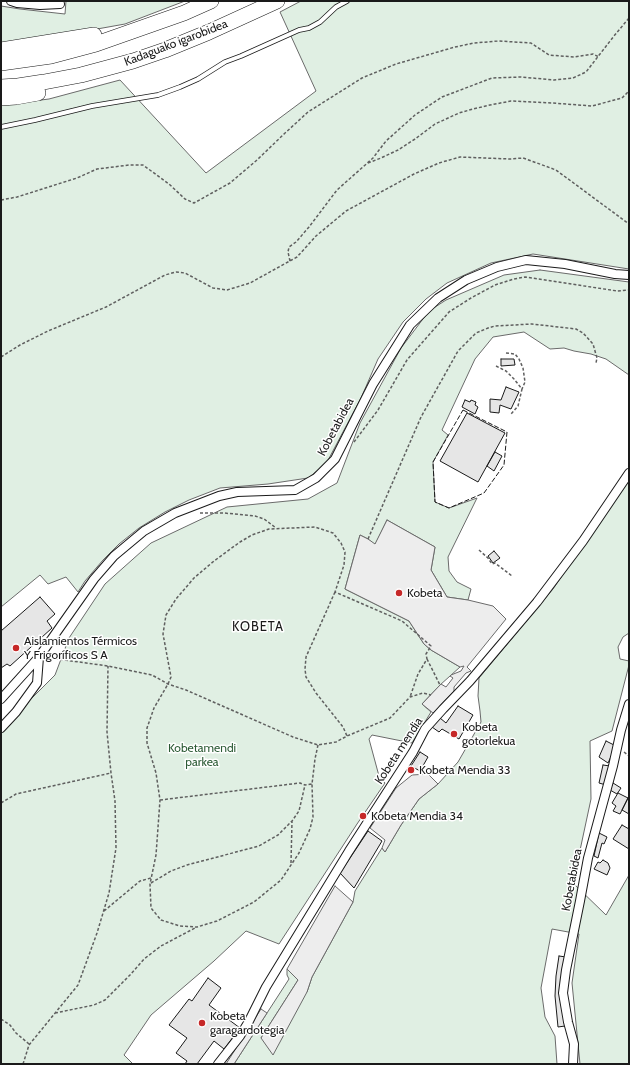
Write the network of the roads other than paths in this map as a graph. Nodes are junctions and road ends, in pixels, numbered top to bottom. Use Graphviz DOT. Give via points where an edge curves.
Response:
graph roads {
  1 [pos="11,1"];
  2 [pos="211,1"];
  3 [pos="277,1"];
  4 [pos="347,1"];
  5 [pos="60,4"];
  6 [pos="127,34"];
  7 [pos="1,50"];
  8 [pos="1,63"];
  9 [pos="108,68"];
  10 [pos="1,87"];
  11 [pos="1,98"];
  12 [pos="1,127"];
  13 [pos="629,276"];
  14 [pos="629,473"];
  15 [pos="39,657"];
  16 [pos="1,699"];
  17 [pos="629,704"];
  18 [pos="1,728"];
  19 [pos="218,1064"];
  20 [pos="573,1064"];
  1 -- 5 [label="street" via="40,5"];
  2 -- 6 [label="highway"];
  3 -- 9 [label="highway, Kadaguako igarobidea" via="165,50"];
  4 -- 12 [label="lane" via="309,28 225,62 180,87 158,95 92,106"];
  6 -- 7 [label="highway" via="102,34"];
  6 -- 8 [label="highway" via="51,56"];
  9 -- 10 [label="highway, Kadaguako igarobidea" via="44,82"];
  9 -- 11 [label="highway" via="81,83 45,92"];
  13 -- 15 [label="street, Kobetabidea" via="565,264 526,260 497,267 466,280 438,298 410,325 373,384 335,459 325,470 295,490 237,492 219,496 175,513 144,531 114,556 94,579"];
  14 -- 19 [label="street, Kobeta mendia" via="537,602 470,682 426,729 266,987 240,1036"];
  15 -- 16 [label="street, Kobetabidea"];
  15 -- 18 [label="street" via="37,683"];
  17 -- 20 [label="street, Kobetabidea" via="588,858 566,970 564,993 574,1044"];
}
